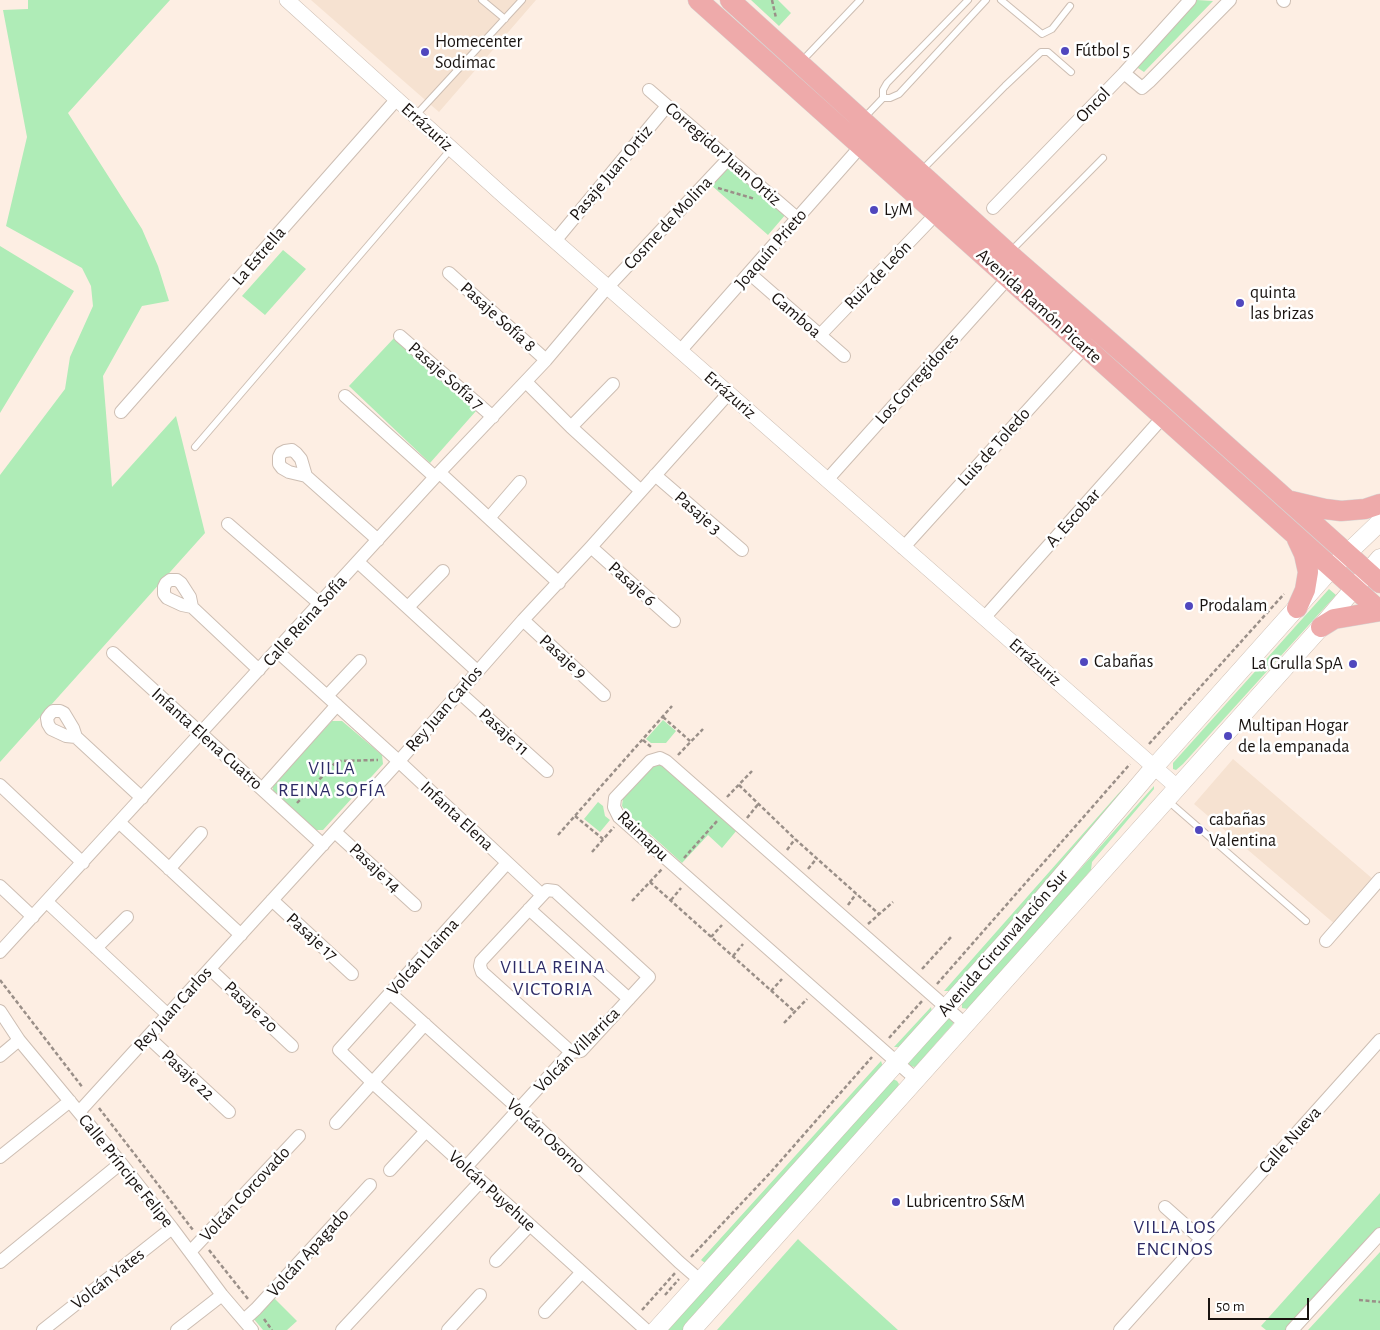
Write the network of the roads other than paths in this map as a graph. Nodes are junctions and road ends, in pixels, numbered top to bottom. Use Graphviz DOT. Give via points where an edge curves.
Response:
graph roads {
  1 [pos="287,0"];
  2 [pos="482,0"];
  3 [pos="522,0"];
  4 [pos="698,0"];
  5 [pos="730,0"];
  6 [pos="860,0"];
  7 [pos="968,0"];
  8 [pos="986,0"];
  9 [pos="1001,0"];
  10 [pos="1190,0"];
  11 [pos="1224,2"];
  12 [pos="1070,6"];
  13 [pos="505,20"];
  14 [pos="800,63"];
  15 [pos="1071,72"];
  16 [pos="1124,73"];
  17 [pos="649,90"];
  18 [pos="883,98"];
  19 [pos="396,100"];
  20 [pos="667,106"];
  21 [pos="414,116"];
  22 [pos="862,120"];
  23 [pos="861,146"];
  24 [pos="451,149"];
  25 [pos="729,158"];
  26 [pos="1103,158"];
  27 [pos="920,172"];
  28 [pos="993,208"];
  29 [pos="936,214"];
  30 [pos="797,218"];
  31 [pos="555,241"];
  32 [pos="1012,256"];
  33 [pos="449,273"];
  34 [pos="749,273"];
  35 [pos="1008,278"];
  36 [pos="608,288"];
  37 [pos="820,335"];
  38 [pos="400,336"];
  39 [pos="1085,347"];
  40 [pos="680,351"];
  41 [pos="844,356"];
  42 [pos="546,360"];
  43 [pos="526,382"];
  44 [pos="613,384"];
  45 [pos="728,394"];
  46 [pos="345,396"];
  47 [pos="121,412"];
  48 [pos="493,417"];
  49 [pos="1163,417"];
  50 [pos="571,427"];
  51 [pos="195,447"];
  52 [pos="438,475"];
  53 [pos="655,475"];
  54 [pos="306,476"];
  55 [pos="826,480"];
  56 [pos="520,482"];
  57 [pos="641,491"];
  58 [pos="1288,500"];
  59 [pos="1380,504"];
  60 [pos="489,518"];
  61 [pos="1380,522"];
  62 [pos="228,524"];
  63 [pos="1294,535"];
  64 [pos="378,540"];
  65 [pos="591,547"];
  66 [pos="904,548"];
  67 [pos="742,550"];
  68 [pos="1347,553"];
  69 [pos="358,562"];
  70 [pos="1332,568"];
  71 [pos="443,570"];
  72 [pos="1376,571"];
  73 [pos="559,583"];
  74 [pos="1355,589"];
  75 [pos="320,604"];
  76 [pos="192,607"];
  77 [pos="408,607"];
  78 [pos="1297,608"];
  79 [pos="1380,611"];
  80 [pos="984,618"];
  81 [pos="522,620"];
  82 [pos="674,621"];
  83 [pos="1321,628"];
  84 [pos="277,651"];
  85 [pos="113,653"];
  86 [pos="360,661"];
  87 [pos="260,670"];
  88 [pos="477,671"];
  89 [pos="460,693"];
  90 [pos="604,695"];
  91 [pos="327,696"];
  92 [pos="337,706"];
  93 [pos="201,734"];
  94 [pos="76,737"];
  95 [pos="399,761"];
  96 [pos="1155,767"];
  97 [pos="548,771"];
  98 [pos="0,785"];
  99 [pos="262,789"];
  100 [pos="1172,793"];
  101 [pos="142,798"];
  102 [pos="120,823"];
  103 [pos="335,832"];
  104 [pos="201,833"];
  105 [pos="323,845"];
  106 [pos="83,863"];
  107 [pos="507,863"];
  108 [pos="169,869"];
  109 [pos="1380,879"];
  110 [pos="0,886"];
  111 [pos="542,895"];
  112 [pos="272,900"];
  113 [pos="47,902"];
  114 [pos="415,905"];
  115 [pos="529,909"];
  116 [pos="33,917"];
  117 [pos="127,917"];
  118 [pos="1306,921"];
  119 [pos="241,935"];
  120 [pos="1326,941"];
  121 [pos="96,948"];
  122 [pos="0,952"];
  123 [pos="210,969"];
  124 [pos="352,974"];
  125 [pos="390,993"];
  126 [pos="629,998"];
  127 [pos="946,1008"];
  128 [pos="0,1012"];
  129 [pos="168,1015"];
  130 [pos="425,1024"];
  131 [pos="965,1024"];
  132 [pos="148,1037"];
  133 [pos="19,1040"];
  134 [pos="1380,1040"];
  135 [pos="292,1046"];
  136 [pos="339,1050"];
  137 [pos="570,1052"];
  138 [pos="0,1056"];
  139 [pos="897,1063"];
  140 [pos="917,1080"];
  141 [pos="372,1082"];
  142 [pos="70,1101"];
  143 [pos="519,1109"];
  144 [pos="79,1112"];
  145 [pos="229,1112"];
  146 [pos="336,1123"];
  147 [pos="426,1131"];
  148 [pos="299,1136"];
  149 [pos="0,1157"];
  150 [pos="121,1163"];
  151 [pos="466,1168"];
  152 [pos="390,1170"];
  153 [pos="482,1181"];
  154 [pos="370,1185"];
  155 [pos="1165,1207"];
  156 [pos="530,1226"];
  157 [pos="172,1228"];
  158 [pos="1380,1234"];
  159 [pos="1201,1239"];
  160 [pos="190,1252"];
  161 [pos="0,1262"];
  162 [pos="496,1262"];
  163 [pos="582,1272"];
  164 [pos="701,1281"];
  165 [pos="222,1295"];
  166 [pos="480,1296"];
  167 [pos="545,1312"];
  168 [pos="248,1325"];
  169 [pos="43,1330"];
  170 [pos="177,1330"];
  171 [pos="342,1330"];
  172 [pos="448,1330"];
  173 [pos="646,1330"];
  174 [pos="656,1330"];
  175 [pos="692,1330"];
  176 [pos="1120,1330"];
  177 [pos="1292,1330"];
  1 -- 19 [label="street, Errázuriz"];
  2 -- 13 [label="lane"];
  3 -- 13 [label="lane"];
  4 -- 23 [label="highway, Avenida Ramón Picarte"];
  5 -- 14 [label="highway, Avenida Ramón Picarte"];
  6 -- 14 [label="lane"];
  7 -- 18 [label="lane" via="887,83"];
  8 -- 18 [label="lane" via="899,94"];
  9 -- 12 [label="lane" via="1042,34 1052,29"];
  10 -- 16 [label="street, Oncol"];
  11 -- 16 [label="street" via="1142,88"];
  13 -- 21 [label="lane"];
  14 -- 22 [label="highway, Avenida Ramón Picarte"];
  15 -- 27 [label="lane" via="1048,52 1041,52"];
  16 -- 28 [label="street, Oncol"];
  17 -- 20 [label="street, Corregidor Juan Ortiz"];
  18 -- 22 [label="lane"];
  19 -- 21 [label="street, Errázuriz"];
  19 -- 47 [label="street, La Estrella"];
  20 -- 25 [label="street, Corregidor Juan Ortiz"];
  20 -- 31 [label="street, Pasaje Juan Ortiz"];
  21 -- 24 [label="street, Errázuriz"];
  22 -- 27 [label="highway, Avenida Ramón Picarte"];
  23 -- 29 [label="highway, Avenida Ramón Picarte"];
  23 -- 30 [label="street, Joaquín Prieto"];
  24 -- 31 [label="street, Errázuriz"];
  24 -- 51 [label="lane"];
  25 -- 30 [label="street, Corregidor Juan Ortiz"];
  25 -- 36 [label="street, Cosme de Molina"];
  26 -- 32 [label="lane"];
  27 -- 32 [label="highway, Avenida Ramón Picarte"];
  29 -- 35 [label="highway, Avenida Ramón Picarte"];
  29 -- 37 [label="street, Ruiz de León"];
  30 -- 34 [label="street, Joaquín Prieto"];
  31 -- 36 [label="street, Errázuriz"];
  32 -- 35 [label="highway" via="1014,268"];
  32 -- 58 [label="highway, Avenida Ramón Picarte"];
  33 -- 42 [label="street, Pasaje Sofía 8"];
  34 -- 37 [label="street, Gamboa"];
  34 -- 40 [label="street, Joaquín Prieto"];
  35 -- 39 [label="highway, Avenida Ramón Picarte"];
  35 -- 55 [label="street, Los Corregidores"];
  36 -- 40 [label="street, Errázuriz"];
  36 -- 42 [label="street, Calle Reina Sofía"];
  37 -- 41 [label="street, Gamboa"];
  38 -- 48 [label="street, Pasaje Sofía 7"];
  39 -- 49 [label="highway, Avenida Ramón Picarte"];
  39 -- 66 [label="street, Luis de Toledo"];
  40 -- 45 [label="street, Errázuriz"];
  42 -- 43 [label="street, Calle Reina Sofía"];
  43 -- 48 [label="street, Calle Reina Sofía"];
  43 -- 50 [label="street"];
  44 -- 50 [label="street"];
  45 -- 53 [label="street, Rey Juan Carlos"];
  45 -- 55 [label="street, Errázuriz"];
  46 -- 52 [label="street"];
  48 -- 52 [label="street, Calle Reina Sofía"];
  49 -- 63 [label="highway, Avenida Ramón Picarte"];
  49 -- 80 [label="street, A. Escobar"];
  50 -- 57 [label="street"];
  52 -- 60 [label="street"];
  52 -- 64 [label="street, Calle Reina Sofía"];
  53 -- 57 [label="street, Rey Juan Carlos"];
  53 -- 67 [label="street, Pasaje 3"];
  54 -- 64 [label="street"];
  55 -- 66 [label="street, Errázuriz"];
  56 -- 60 [label="street"];
  57 -- 65 [label="street, Rey Juan Carlos"];
  58 -- 59 [label="highway" via="1341,511"];
  58 -- 68 [label="highway, Avenida Ramón Picarte"];
  60 -- 73 [label="street"];
  61 -- 68 [label="main road, Avenida Circunvalación Sur"];
  62 -- 75 [label="street"];
  63 -- 70 [label="highway, Avenida Ramón Picarte"];
  63 -- 78 [label="highway" via="1304,554 1308,572"];
  64 -- 69 [label="street, Calle Reina Sofía"];
  65 -- 73 [label="street, Rey Juan Carlos"];
  65 -- 82 [label="street, Pasaje 6"];
  66 -- 80 [label="street, Errázuriz"];
  68 -- 70 [label="main road, Avenida Circunvalación Sur"];
  68 -- 72 [label="highway, Avenida Ramón Picarte"];
  69 -- 75 [label="street, Calle Reina Sofía"];
  69 -- 77 [label="street"];
  70 -- 74 [label="highway, Avenida Ramón Picarte"];
  70 -- 78 [label="main road, Avenida Circunvalación Sur"];
  71 -- 77 [label="street"];
  72 -- 74 [label="main road, Avenida Circunvalación Sur"];
  73 -- 81 [label="street, Rey Juan Carlos"];
  74 -- 79 [label="highway, Avenida Ramón Picarte"];
  74 -- 83 [label="main road, Avenida Circunvalación Sur"];
  75 -- 84 [label="street, Calle Reina Sofía"];
  76 -- 87 [label="street"];
  77 -- 88 [label="street"];
  78 -- 96 [label="main road, Avenida Circunvalación Sur"];
  79 -- 83 [label="highway" via="1334,619"];
  80 -- 96 [label="street, Errázuriz"];
  81 -- 88 [label="street, Rey Juan Carlos"];
  81 -- 90 [label="street, Pasaje 9"];
  83 -- 100 [label="main road, Avenida Circunvalación Sur"];
  84 -- 87 [label="street, Calle Reina Sofía"];
  84 -- 91 [label="street, Infanta Elena"];
  85 -- 93 [label="street, Infanta Elena Cuatro"];
  86 -- 91 [label="street"];
  87 -- 93 [label="street, Calle Reina Sofía"];
  88 -- 89 [label="street, Rey Juan Carlos"];
  89 -- 95 [label="street, Rey Juan Carlos"];
  89 -- 97 [label="street, Pasaje 11"];
  91 -- 92 [label="street, Infanta Elena"];
  92 -- 95 [label="street, Infanta Elena"];
  92 -- 99 [label="street"];
  93 -- 99 [label="street, Infanta Elena Cuatro"];
  93 -- 101 [label="street, Calle Reina Sofía"];
  94 -- 101 [label="street"];
  95 -- 103 [label="street, Rey Juan Carlos"];
  95 -- 107 [label="street, Infanta Elena"];
  96 -- 100 [label="street, Errázuriz"];
  96 -- 127 [label="main road, Avenida Circunvalación Sur"];
  98 -- 106 [label="street"];
  99 -- 105 [label="street, Infanta Elena Cuatro"];
  100 -- 118 [label="lane"];
  100 -- 131 [label="main road, Avenida Circunvalación Sur"];
  101 -- 102 [label="street, Calle Reina Sofía"];
  102 -- 106 [label="street, Calle Reina Sofía"];
  102 -- 108 [label="street"];
  103 -- 105 [label="street, Rey Juan Carlos"];
  103 -- 114 [label="street, Pasaje 14"];
  104 -- 108 [label="street"];
  105 -- 112 [label="street, Rey Juan Carlos"];
  106 -- 113 [label="street, Calle Reina Sofía"];
  107 -- 111 [label="street, Infanta Elena"];
  107 -- 125 [label="street, Volcán Llaima"];
  108 -- 119 [label="street"];
  109 -- 120 [label="street"];
  110 -- 116 [label="street"];
  111 -- 115 [label="street"];
  111 -- 126 [label="street, Volcán Villarrica" via="547,890 555,891 649,976"];
  112 -- 119 [label="street, Rey Juan Carlos"];
  112 -- 124 [label="street, Pasaje 17"];
  113 -- 116 [label="street, Calle Reina Sofía"];
  113 -- 121 [label="street"];
  115 -- 126 [label="street"];
  115 -- 137 [label="street" via="481,961 480,966 482,972"];
  116 -- 122 [label="street, Calle Reina Sofía"];
  117 -- 121 [label="street"];
  119 -- 123 [label="street, Rey Juan Carlos"];
  121 -- 129 [label="street"];
  123 -- 129 [label="street, Rey Juan Carlos"];
  123 -- 135 [label="street, Pasaje 20"];
  125 -- 130 [label="street, Volcán Osorno"];
  125 -- 136 [label="street, Volcán Llaima"];
  126 -- 137 [label="street, Volcán Villarrica" via="581,1051"];
  127 -- 131 [label="street"];
  127 -- 139 [label="main road, Avenida Circunvalación Sur"];
  127 -- 139 [label="street, Raimapu" via="660,758 650,761 615,798 614,807 621,819"];
  128 -- 133 [label="street, Calle Príncipe Felipe"];
  129 -- 132 [label="street, Rey Juan Carlos"];
  130 -- 141 [label="street"];
  130 -- 143 [label="street, Volcán Osorno"];
  131 -- 140 [label="main road, Avenida Circunvalación Sur"];
  132 -- 144 [label="street, Rey Juan Carlos"];
  132 -- 145 [label="street, Pasaje 22"];
  133 -- 138 [label="street"];
  133 -- 142 [label="street, Calle Príncipe Felipe"];
  134 -- 159 [label="street, Calle Nueva"];
  136 -- 141 [label="street, Volcán Puyehue"];
  137 -- 143 [label="street, Volcán Villarrica"];
  139 -- 140 [label="street, Raimapu"];
  139 -- 164 [label="main road, Avenida Circunvalación Sur"];
  140 -- 175 [label="main road, Avenida Circunvalación Sur"];
  141 -- 146 [label="street"];
  141 -- 147 [label="street, Volcán Puyehue"];
  142 -- 144 [label="street, Calle Príncipe Felipe"];
  142 -- 149 [label="street"];
  143 -- 151 [label="street, Volcán Villarrica"];
  143 -- 164 [label="street, Volcán Osorno"];
  144 -- 150 [label="street, Calle Príncipe Felipe"];
  147 -- 151 [label="street, Volcán Puyehue"];
  147 -- 152 [label="street"];
  148 -- 160 [label="street, Volcán Corcovado"];
  150 -- 157 [label="street, Calle Príncipe Felipe"];
  150 -- 161 [label="street"];
  151 -- 153 [label="street, Volcán Puyehue"];
  153 -- 156 [label="street, Volcán Puyehue"];
  153 -- 171 [label="street"];
  154 -- 168 [label="street, Volcán Apagado" via="256,1309"];
  155 -- 159 [label="street"];
  156 -- 162 [label="street"];
  156 -- 163 [label="street, Volcán Puyehue"];
  157 -- 160 [label="street, Calle Príncipe Felipe"];
  157 -- 169 [label="street, Volcán Yates"];
  158 -- 177 [label="street"];
  159 -- 176 [label="street, Calle Nueva"];
  160 -- 165 [label="street, Calle Príncipe Felipe"];
  163 -- 167 [label="street"];
  163 -- 173 [label="street, Volcán Puyehue"];
  164 -- 174 [label="main road, Avenida Circunvalación Sur"];
  165 -- 168 [label="street, Calle Príncipe Felipe"];
  165 -- 170 [label="street"];
  166 -- 172 [label="street"];
}
